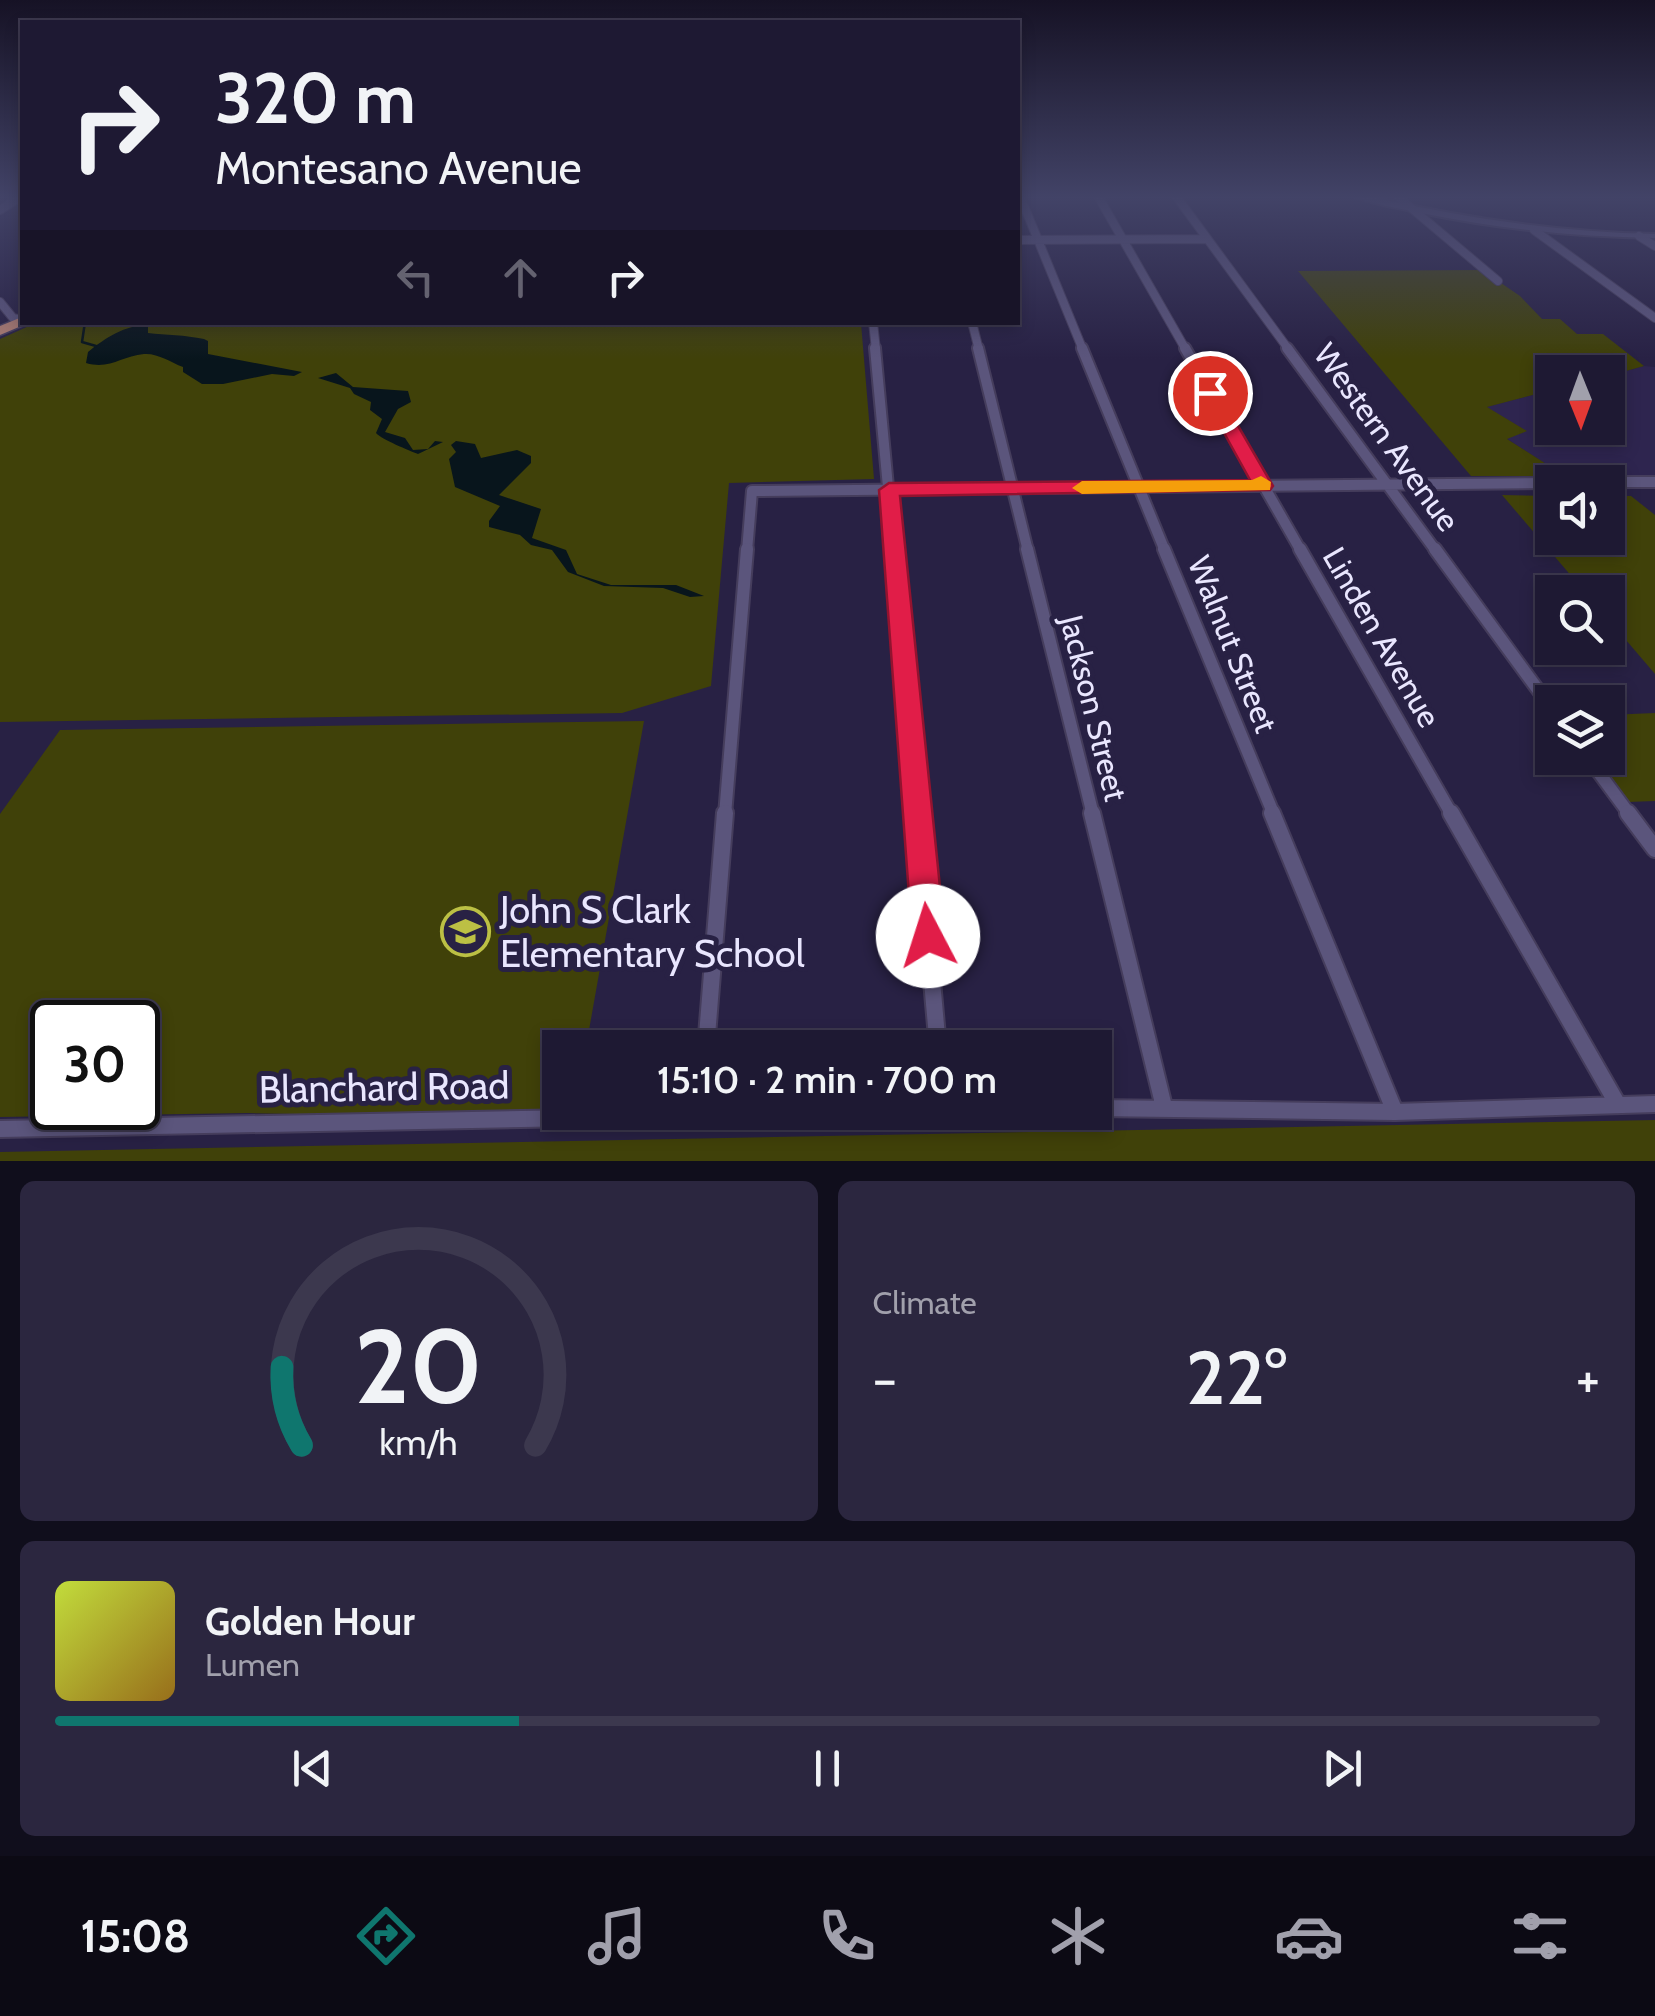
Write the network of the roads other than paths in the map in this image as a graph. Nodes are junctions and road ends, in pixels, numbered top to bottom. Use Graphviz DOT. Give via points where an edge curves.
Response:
graph roads {
  1 [pos="1042,250"];
  2 [pos="1128,250"];
  3 [pos="1216,250"];
  4 [pos="1461,250"];
  5 [pos="1562,250"];
  6 [pos="1498,282"];
  7 [pos="0,302"];
  8 [pos="1655,318"];
  9 [pos="20,320"];
  10 [pos="874,325"];
  11 [pos="973,325"];
  12 [pos="1625,482"];
  13 [pos="1655,482"];
  14 [pos="1535,483"];
  15 [pos="1388,485"];
  16 [pos="1263,486"];
  17 [pos="1139,487"];
  18 [pos="1012,488"];
  19 [pos="889,490"];
  20 [pos="1535,686"];
  21 [pos="1601,775"];
  22 [pos="1655,849"];
  23 [pos="707,1030"];
  24 [pos="936,1030"];
  25 [pos="1655,1104"];
  26 [pos="1618,1105"];
  27 [pos="1164,1107"];
  28 [pos="1112,1108"];
  29 [pos="1395,1112"];
  30 [pos="542,1117"];
  31 [pos="0,1129"];
  1 -- 17 [label="street, Walnut Street"];
  2 -- 16 [label="street, Linden Avenue"];
  3 -- 15 [label="street, Western Avenue"];
  4 -- 6 [label="street"];
  5 -- 8 [label="street"];
  7 -- 9 [label="street"];
  10 -- 19 [label="street"];
  11 -- 18 [label="street, Jackson Street"];
  12 -- 13 [label="street"];
  14 -- 15 [label="street"];
  15 -- 16 [label="street"];
  15 -- 20 [label="street, Western Avenue"];
  16 -- 17 [label="street"];
  16 -- 26 [label="street, Linden Avenue"];
  17 -- 18 [label="street"];
  17 -- 29 [label="street, Walnut Street"];
  18 -- 19 [label="street"];
  18 -- 27 [label="street, Jackson Street"];
  19 -- 23 [label="street" via="752,492"];
  19 -- 24 [label="street"];
  21 -- 22 [label="street"];
  25 -- 26 [label="street"];
  26 -- 29 [label="street"];
  27 -- 28 [label="street"];
  27 -- 29 [label="street"];
  30 -- 31 [label="street, Blanchard Road"];
}
